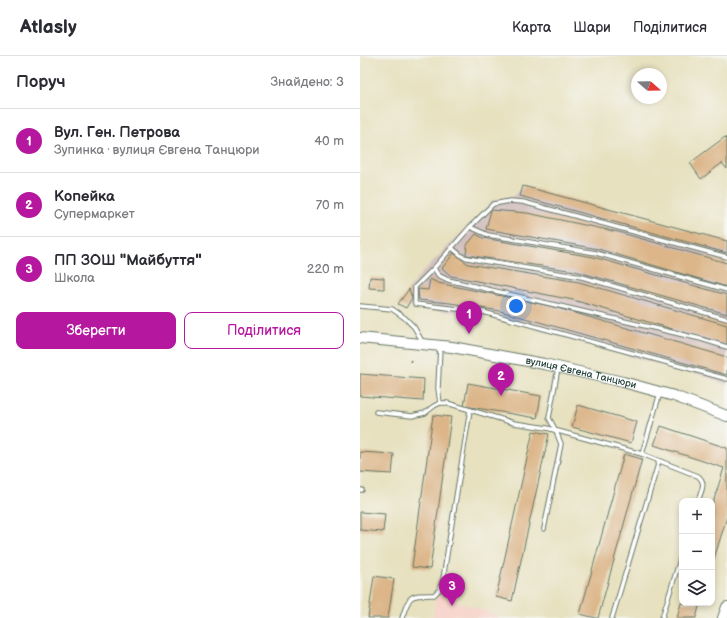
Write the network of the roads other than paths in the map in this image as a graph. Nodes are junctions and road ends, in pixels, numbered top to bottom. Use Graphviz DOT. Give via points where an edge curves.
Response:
graph roads {
  1 [pos="470,227"];
  2 [pos="452,248"];
  3 [pos="727,257"];
  4 [pos="434,268"];
  5 [pos="727,290"];
  6 [pos="360,306"];
  7 [pos="727,320"];
  8 [pos="360,338"];
  9 [pos="424,344"];
  10 [pos="440,346"];
  11 [pos="727,347"];
  12 [pos="558,367"];
  13 [pos="727,379"];
  14 [pos="660,392"];
  15 [pos="440,403"];
  16 [pos="470,410"];
  17 [pos="376,412"];
  18 [pos="727,416"];
  19 [pos="556,431"];
  20 [pos="642,454"];
  21 [pos="659,461"];
  22 [pos="699,498"];
  23 [pos="544,529"];
  24 [pos="679,563"];
  25 [pos="727,607"];
  26 [pos="402,618"];
  27 [pos="612,618"];
  28 [pos="662,618"];
  29 [pos="723,618"];
  1 -- 2 [label="lane"];
  1 -- 3 [label="lane" via="493,204 523,202"];
  1 -- 5 [label="lane" via="488,235 596,253"];
  2 -- 4 [label="lane"];
  2 -- 7 [label="lane" via="463,257 582,276"];
  4 -- 11 [label="lane" via="438,275 448,280 701,338"];
  4 -- 13 [label="lane" via="415,287 415,304 483,312"];
  6 -- 9 [label="lane" via="392,309 414,327"];
  8 -- 9 [label="street, вулиця Євгена Танцюри"];
  9 -- 10 [label="street, вулиця Євгена Танцюри"];
  10 -- 12 [label="street, вулиця Євгена Танцюри"];
  10 -- 15 [label="lane"];
  12 -- 14 [label="street, вулиця Євгена Танцюри"];
  12 -- 19 [label="lane" via="549,418"];
  14 -- 18 [label="street, вулиця Євгена Танцюри"];
  14 -- 20 [label="lane"];
  15 -- 16 [label="lane"];
  15 -- 17 [label="lane" via="425,413 412,416"];
  16 -- 19 [label="lane" via="514,423"];
  16 -- 26 [label="lane" via="443,580 434,595 411,597"];
  19 -- 20 [label="lane"];
  19 -- 23 [label="lane" via="561,444"];
  20 -- 21 [label="lane"];
  21 -- 22 [label="lane" via="702,479 704,484"];
  21 -- 27 [label="lane"];
  24 -- 28 [label="lane"];
  25 -- 29 [label="street"];
}
